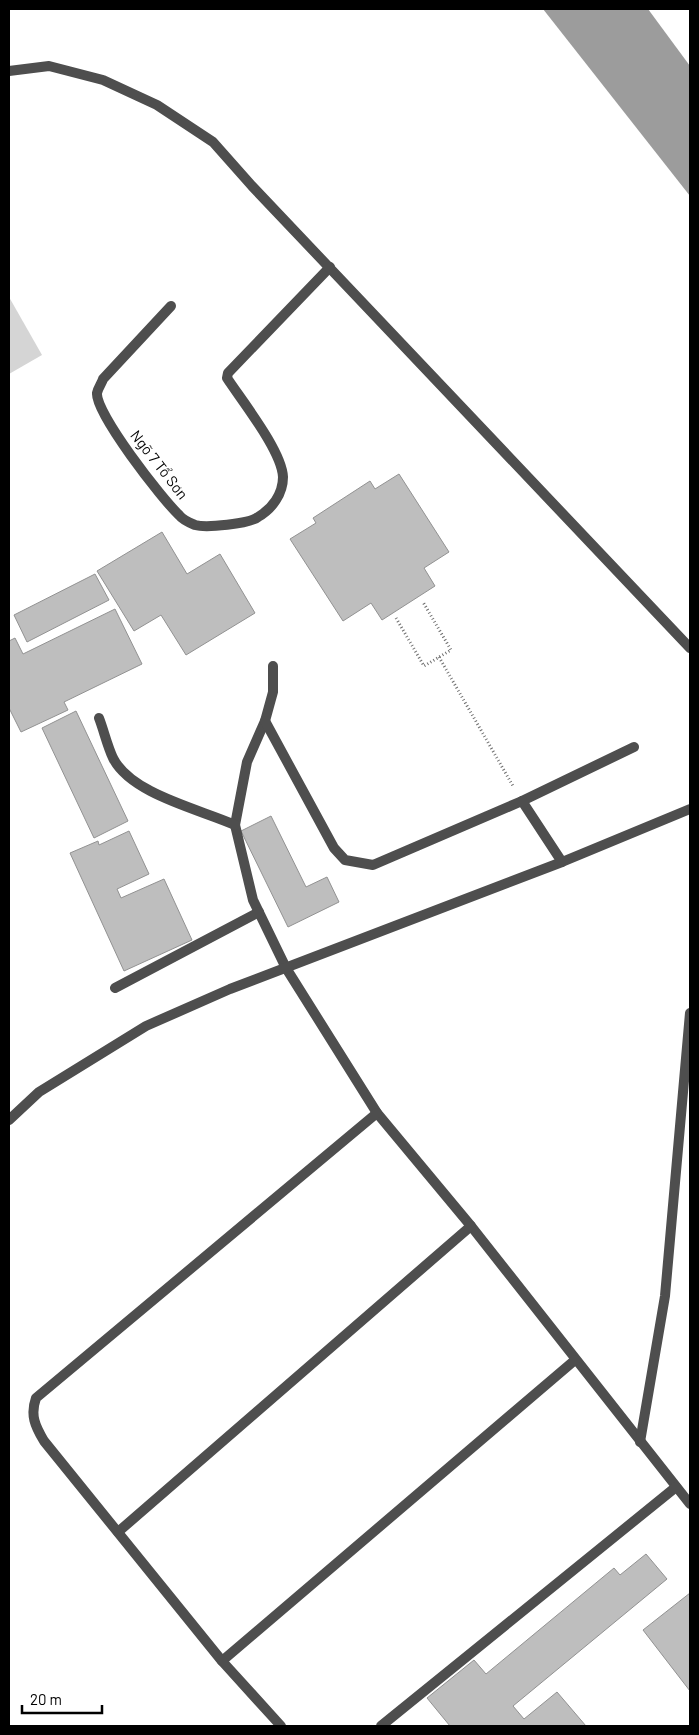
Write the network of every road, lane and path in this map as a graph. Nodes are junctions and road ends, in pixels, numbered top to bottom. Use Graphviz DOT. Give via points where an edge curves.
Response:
graph roads {
  1 [pos="9,71"];
  2 [pos="330,267"];
  3 [pos="171,306"];
  4 [pos="423,602"];
  5 [pos="396,618"];
  6 [pos="690,648"];
  7 [pos="439,657"];
  8 [pos="273,666"];
  9 [pos="99,718"];
  10 [pos="265,721"];
  11 [pos="634,747"];
  12 [pos="522,801"];
  13 [pos="690,809"];
  14 [pos="235,825"];
  15 [pos="562,862"];
  16 [pos="259,912"];
  17 [pos="286,968"];
  18 [pos="115,988"];
  19 [pos="690,1013"];
  20 [pos="377,1113"];
  21 [pos="9,1120"];
  22 [pos="471,1226"];
  23 [pos="575,1360"];
  24 [pos="640,1442"];
  25 [pos="676,1487"];
  26 [pos="690,1504"];
  27 [pos="118,1532"];
  28 [pos="222,1661"];
  29 [pos="281,1726"];
  30 [pos="382,1726"];
  1 -- 2 [label="street" via="49,66 103,80 157,105 213,142"];
  2 -- 3 [label="street, Ngõ 7 Tổ Sơn" via="228,373 227,378 273,448 283,478 278,498 268,511 253,521 196,525 180,517 113,430 100,407 97,393 104,379"];
  2 -- 6 [label="street"];
  4 -- 7 [label="path" via="451,650"];
  5 -- 7 [label="path" via="424,666"];
  7 -- 12 [label="path"];
  8 -- 10 [label="street" via="273,692"];
  9 -- 14 [label="street" via="113,759 133,781"];
  10 -- 12 [label="street" via="334,848 345,860 373,865"];
  10 -- 14 [label="street" via="247,762"];
  11 -- 12 [label="street"];
  12 -- 15 [label="street"];
  13 -- 15 [label="street"];
  14 -- 16 [label="street" via="252,900"];
  15 -- 17 [label="street"];
  16 -- 17 [label="street"];
  16 -- 18 [label="street"];
  17 -- 20 [label="street"];
  17 -- 21 [label="street" via="146,1026 39,1092"];
  19 -- 24 [label="street" via="665,1296"];
  20 -- 22 [label="street"];
  20 -- 27 [label="street" via="36,1398 32,1410 35,1426 44,1441"];
  22 -- 23 [label="street"];
  22 -- 27 [label="street"];
  23 -- 24 [label="street"];
  23 -- 28 [label="street"];
  24 -- 25 [label="street"];
  25 -- 26 [label="street"];
  25 -- 30 [label="street"];
  27 -- 28 [label="street"];
  28 -- 29 [label="street"];
}
